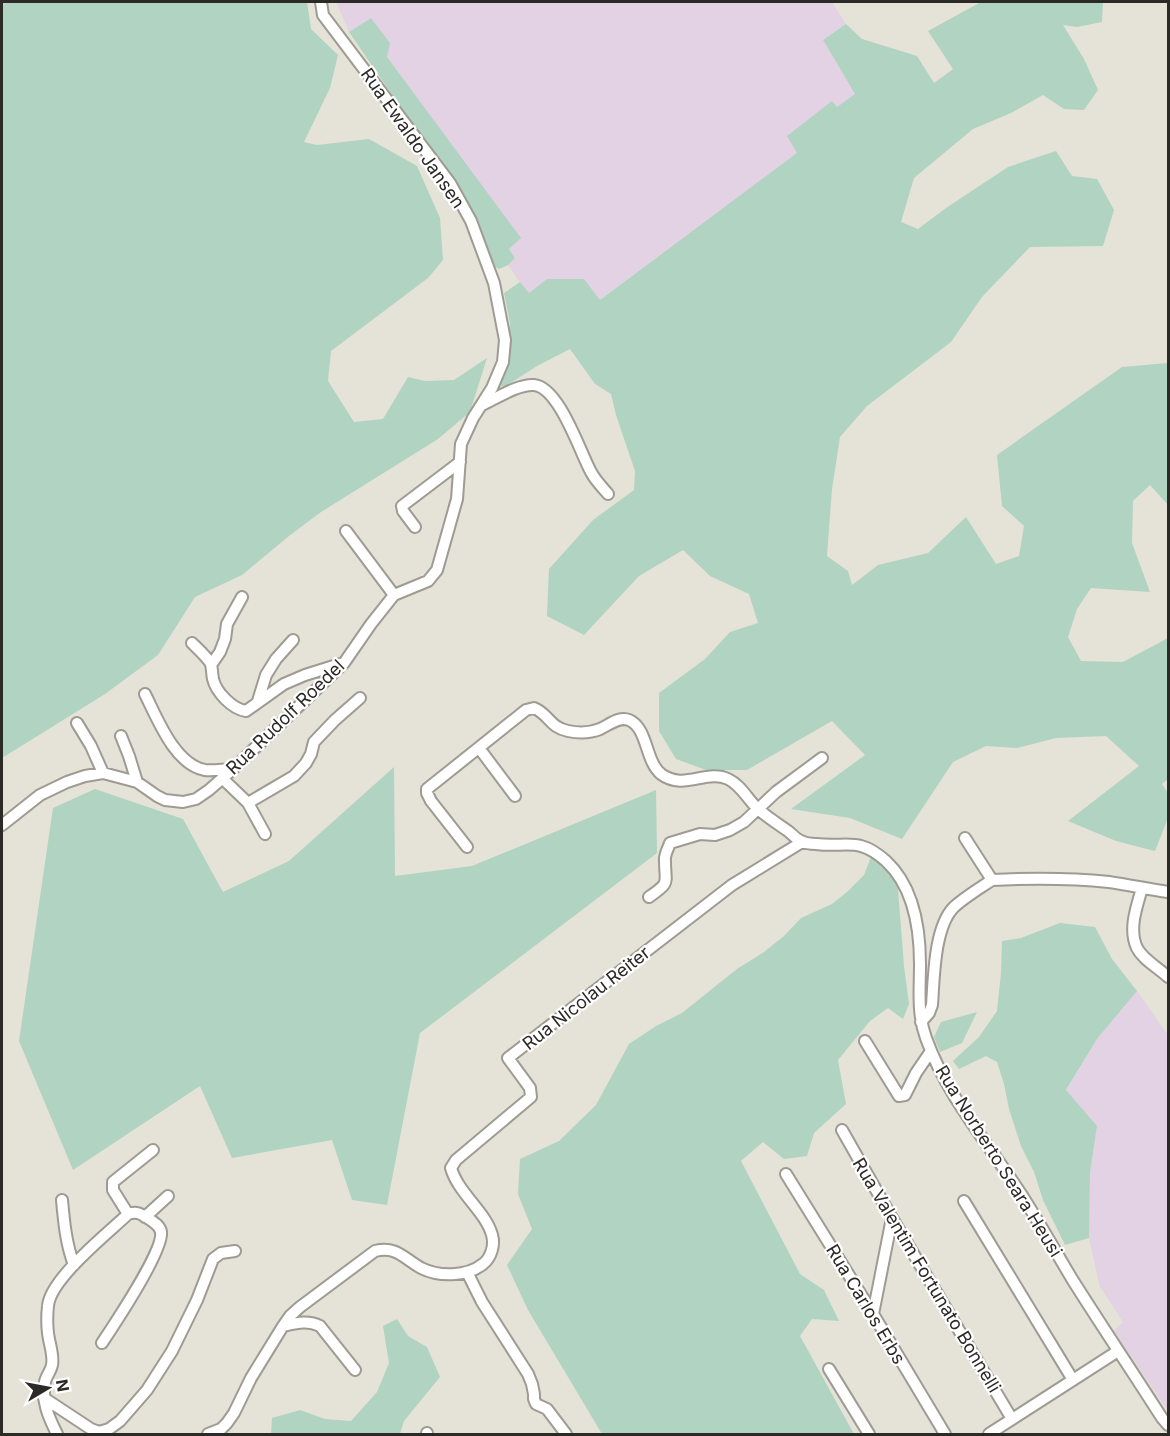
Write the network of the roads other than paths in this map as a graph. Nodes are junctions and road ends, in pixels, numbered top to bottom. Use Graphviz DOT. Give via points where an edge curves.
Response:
graph roads {
  1 [pos="321,2"];
  2 [pos="494,283"];
  3 [pos="482,405"];
  4 [pos="460,462"];
  5 [pos="608,494"];
  6 [pos="416,527"];
  7 [pos="346,531"];
  8 [pos="394,595"];
  9 [pos="242,597"];
  10 [pos="292,639"];
  11 [pos="192,643"];
  12 [pos="344,663"];
  13 [pos="211,664"];
  14 [pos="145,694"];
  15 [pos="360,698"];
  16 [pos="258,701"];
  17 [pos="77,723"];
  18 [pos="121,736"];
  19 [pos="480,748"];
  20 [pos="822,758"];
  21 [pos="233,769"];
  22 [pos="103,773"];
  23 [pos="222,778"];
  24 [pos="137,782"];
  25 [pos="515,796"];
  26 [pos="248,803"];
  27 [pos="757,808"];
  28 [pos="2,825"];
  29 [pos="265,834"];
  30 [pos="965,838"];
  31 [pos="802,842"];
  32 [pos="467,847"];
  33 [pos="992,880"];
  34 [pos="1142,888"];
  35 [pos="1168,892"];
  36 [pos="649,897"];
  37 [pos="1168,977"];
  38 [pos="921,1022"];
  39 [pos="865,1041"];
  40 [pos="931,1051"];
  41 [pos="842,1130"];
  42 [pos="153,1150"];
  43 [pos="786,1174"];
  44 [pos="168,1196"];
  45 [pos="62,1200"];
  46 [pos="964,1200"];
  47 [pos="128,1214"];
  48 [pos="145,1217"];
  49 [pos="892,1218"];
  50 [pos="235,1251"];
  51 [pos="74,1265"];
  52 [pos="467,1272"];
  53 [pos="873,1314"];
  54 [pos="283,1326"];
  55 [pos="102,1343"];
  56 [pos="1118,1351"];
  57 [pos="829,1369"];
  58 [pos="355,1370"];
  59 [pos="1073,1380"];
  60 [pos="44,1398"];
  61 [pos="1012,1419"];
  62 [pos="1168,1425"];
  63 [pos="57,1434"];
  64 [pos="208,1434"];
  65 [pos="567,1434"];
  66 [pos="869,1434"];
  67 [pos="945,1434"];
  68 [pos="988,1434"];
  1 -- 2 [label="street, Rua Ewaldo Jansen" via="323,15 450,183 471,221"];
  2 -- 3 [label="street, Rua Rudolf Roedel" via="506,340 503,362"];
  3 -- 4 [label="street, Rua Rudolf Roedel" via="461,444"];
  3 -- 5 [label="street" via="523,386 545,389 560,406 592,473"];
  4 -- 6 [label="street" via="402,506"];
  4 -- 8 [label="street, Rua Rudolf Roedel" via="458,500 437,570 428,581"];
  7 -- 8 [label="street"];
  8 -- 12 [label="street, Rua Rudolf Roedel"];
  9 -- 13 [label="street" via="227,624 220,652"];
  10 -- 16 [label="street" via="266,675"];
  11 -- 13 [label="street"];
  12 -- 16 [label="street" via="284,684"];
  12 -- 21 [label="street, Rua Rudolf Roedel"];
  13 -- 16 [label="street" via="218,691 236,707 246,711"];
  14 -- 21 [label="street" via="172,744 186,761 205,770"];
  15 -- 26 [label="street" via="314,742 306,763 294,776"];
  17 -- 22 [label="street"];
  18 -- 24 [label="street"];
  19 -- 25 [label="street"];
  19 -- 27 [label="street" via="534,708 542,711 554,726 570,732 599,730 623,719 638,727 652,762 669,779 728,779"];
  19 -- 32 [label="street" via="427,789 431,801"];
  20 -- 27 [label="street"];
  21 -- 23 [label="street, Rua Rudolf Roedel"];
  22 -- 24 [label="street, Rua Rudolf Roedel"];
  22 -- 28 [label="street, Rua Rudolf Roedel" via="67,782 40,795"];
  23 -- 24 [label="street, Rua Rudolf Roedel" via="196,799 183,802 165,800"];
  23 -- 26 [label="street"];
  26 -- 29 [label="street"];
  27 -- 31 [label="street"];
  27 -- 36 [label="street" via="730,830 670,843 664,859 666,881 663,888"];
  30 -- 33 [label="street"];
  31 -- 38 [label="street, Rua Norberto Seara Heusi" via="862,846 897,872 913,905 917,924"];
  31 -- 52 [label="street, Rua Nicolau Reiter" via="732,885 508,1058 530,1088 531,1097 451,1168 493,1236 486,1262"];
  33 -- 34 [label="street" via="1081,880"];
  33 -- 38 [label="street" via="953,908 945,919 937,947 932,1005"];
  34 -- 35 [label="street"];
  34 -- 37 [label="street" via="1135,914 1137,949"];
  38 -- 40 [label="street, Rua Norberto Seara Heusi"];
  39 -- 40 [label="street" via="899,1096 905,1095"];
  40 -- 56 [label="street, Rua Norberto Seara Heusi" via="950,1091 1022,1195"];
  41 -- 49 [label="street, Rua Valentim Fortunato Bonnelli"];
  42 -- 47 [label="street" via="113,1182 113,1190"];
  43 -- 53 [label="street, Rua Carlos Erbs"];
  44 -- 48 [label="street"];
  45 -- 51 [label="street"];
  46 -- 59 [label="street"];
  47 -- 48 [label="street" via="141,1213"];
  47 -- 51 [label="street"];
  48 -- 55 [label="street" via="157,1224 161,1237 148,1269"];
  49 -- 53 [label="street"];
  49 -- 61 [label="street, Rua Valentim Fortunato Bonnelli"];
  50 -- 60 [label="street" via="213,1259 172,1351 147,1390 120,1421 109,1429 91,1430"];
  51 -- 60 [label="street" via="52,1291 48,1303 52,1366 45,1381"];
  52 -- 54 [label="street" via="433,1272 396,1252 375,1251 300,1306"];
  52 -- 65 [label="street" via="528,1374 536,1404 548,1409"];
  53 -- 67 [label="street, Rua Carlos Erbs"];
  54 -- 58 [label="street" via="303,1322 320,1326"];
  54 -- 64 [label="street" via="231,1418 221,1429"];
  56 -- 59 [label="street"];
  56 -- 62 [label="street, Rua Norberto Seara Heusi"];
  57 -- 66 [label="street"];
  59 -- 61 [label="street"];
  60 -- 63 [label="street"];
  61 -- 68 [label="street"];
}
